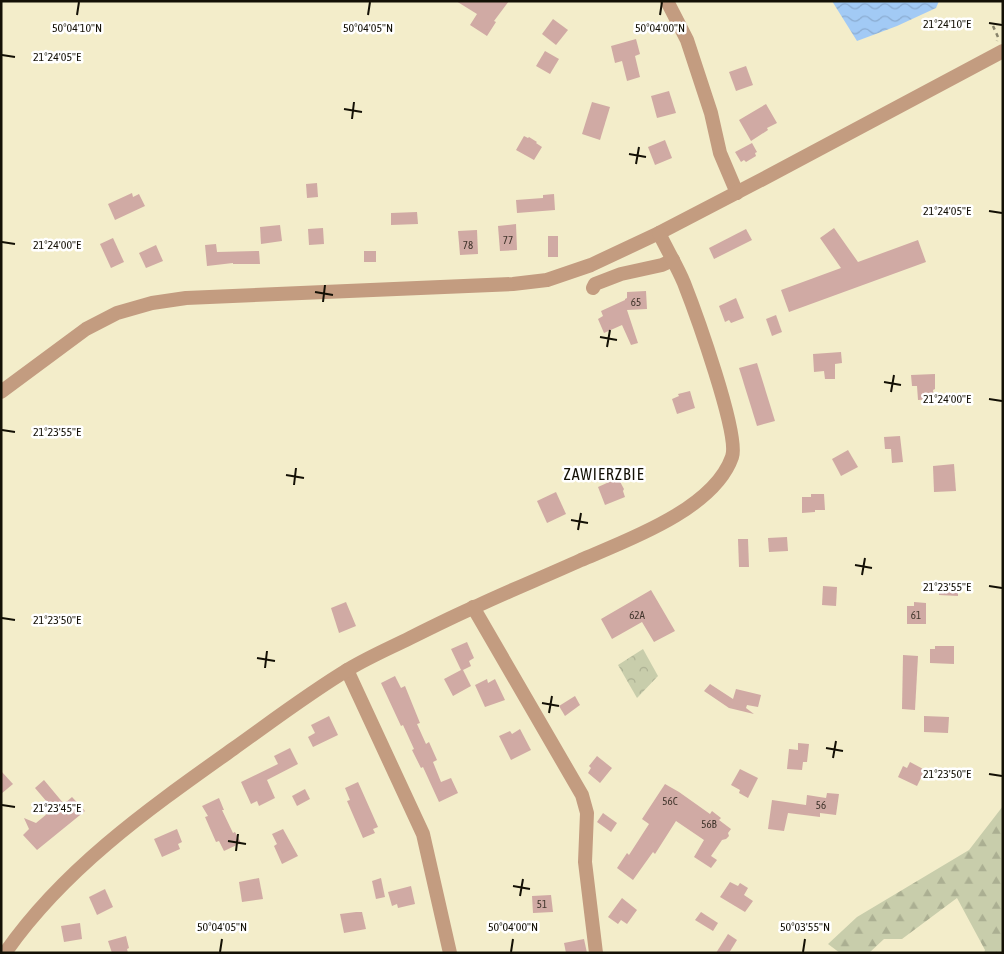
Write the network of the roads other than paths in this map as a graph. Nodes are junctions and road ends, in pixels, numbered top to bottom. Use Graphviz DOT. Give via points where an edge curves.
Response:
graph roads {
  1 [pos="667,1"];
  2 [pos="1001,44"];
  3 [pos="737,193"];
  4 [pos="659,233"];
  5 [pos="673,260"];
  6 [pos="593,288"];
  7 [pos="1,392"];
  8 [pos="473,607"];
  9 [pos="347,670"];
  10 [pos="5,953"];
  11 [pos="450,953"];
  12 [pos="596,953"];
  1 -- 3 [label="street" via="687,40 711,113 720,153"];
  2 -- 3 [label="street"];
  3 -- 4 [label="street"];
  4 -- 5 [label="street"];
  4 -- 7 [label="street" via="591,265 547,280 186,298 152,303 117,313 86,329"];
  5 -- 6 [label="street" via="621,274 595,284"];
  5 -- 8 [label="street" via="693,306 729,421 734,451 725,472 694,503 652,529"];
  8 -- 9 [label="street"];
  8 -- 12 [label="street" via="582,795 587,813 585,862"];
  9 -- 10 [label="street" via="174,790 115,838 50,897"];
  9 -- 11 [label="street" via="423,834"];
}
